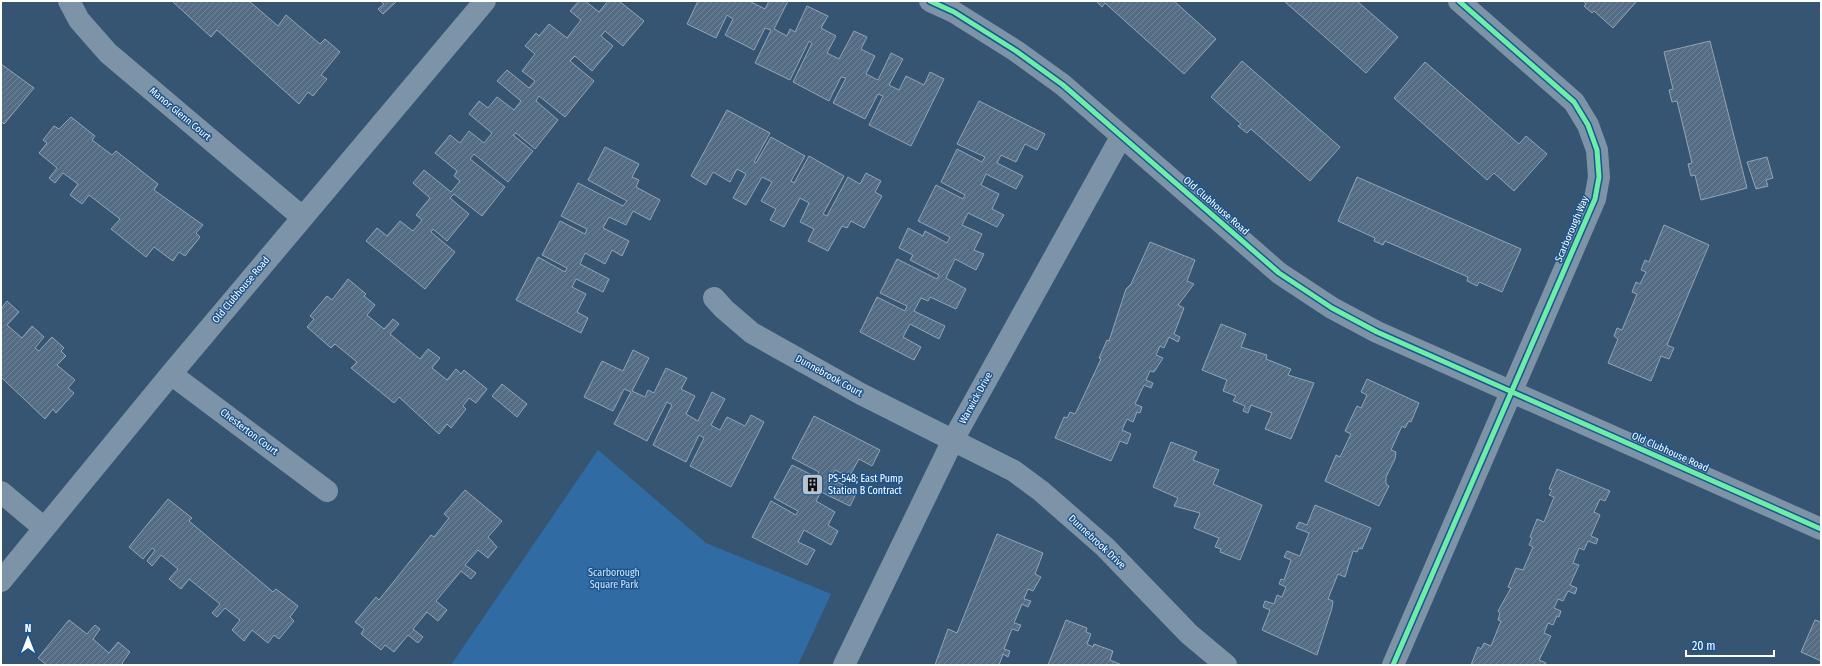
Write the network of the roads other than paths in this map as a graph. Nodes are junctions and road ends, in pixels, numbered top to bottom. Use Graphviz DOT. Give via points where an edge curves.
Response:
graph roads {
  1 [pos="68,1"];
  2 [pos="485,1"];
  3 [pos="930,1"];
  4 [pos="1459,1"];
  5 [pos="1121,137"];
  6 [pos="302,217"];
  7 [pos="714,298"];
  8 [pos="171,374"];
  9 [pos="1511,391"];
  10 [pos="953,440"];
  11 [pos="327,491"];
  12 [pos="1,492"];
  13 [pos="44,528"];
  14 [pos="1821,529"];
  15 [pos="1,581"];
  16 [pos="844,665"];
  17 [pos="1226,665"];
  18 [pos="1393,665"];
  1 -- 6 [label="street, Manor Glenn Court" via="79,20 108,54"];
  2 -- 6 [label="street, Old Clubhouse Road"];
  3 -- 5 [label="street, Old Clubhouse Road" via="954,12 1016,50 1063,85"];
  4 -- 9 [label="street, Scarborough Way" via="1574,102 1588,124 1597,150 1598,177 1595,198"];
  5 -- 9 [label="street, Old Clubhouse Road" via="1279,272 1332,308 1377,332"];
  5 -- 10 [label="street, Warwick Drive"];
  6 -- 8 [label="street, Old Clubhouse Road"];
  7 -- 10 [label="street, Dunnebrook Court" via="752,333 861,394"];
  8 -- 11 [label="street, Chesterton Court"];
  8 -- 13 [label="street, Old Clubhouse Road"];
  9 -- 14 [label="street, Old Clubhouse Road"];
  9 -- 18 [label="street"];
  10 -- 16 [label="street, Warwick Drive"];
  10 -- 17 [label="street, Dunnebrook Drive" via="1014,471 1041,491 1106,547 1189,634"];
  12 -- 13 [label="street"];
  13 -- 15 [label="street, Old Clubhouse Road"];
}
